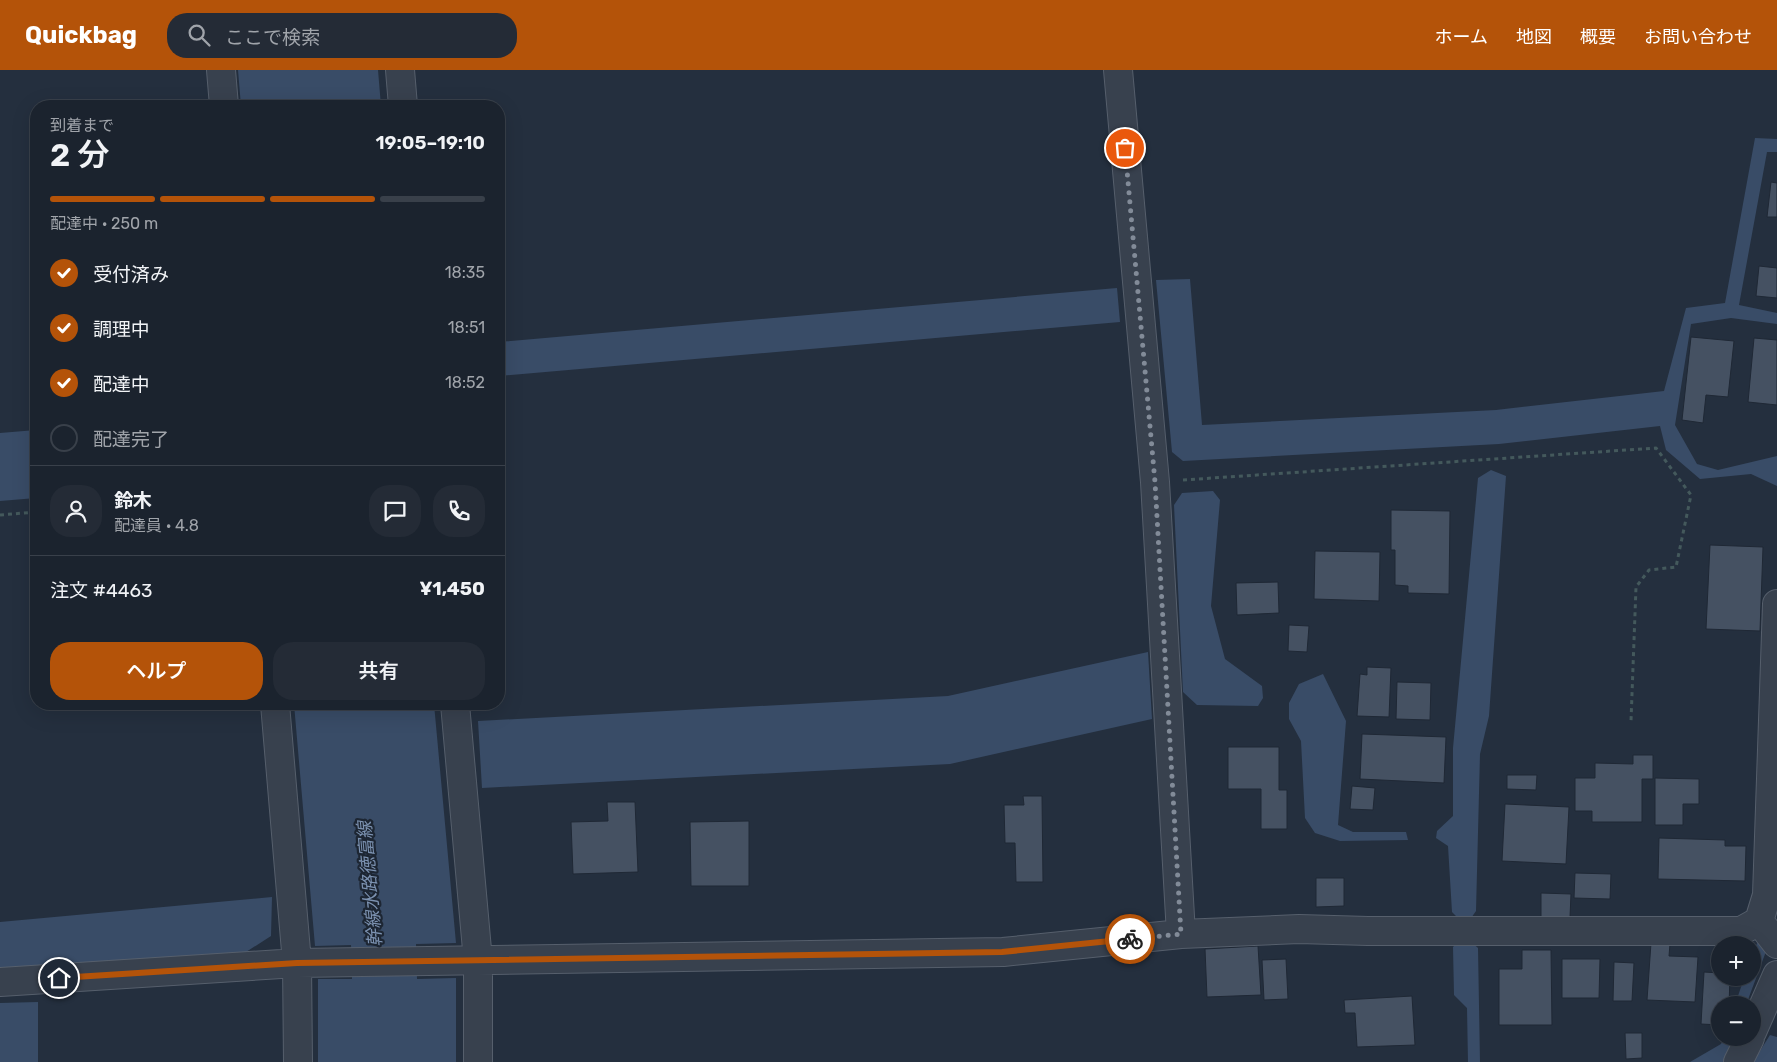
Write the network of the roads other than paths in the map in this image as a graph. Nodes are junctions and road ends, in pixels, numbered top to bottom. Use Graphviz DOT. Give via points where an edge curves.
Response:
graph roads {
  1 [pos="221,70"];
  2 [pos="400,70"];
  3 [pos="1118,70"];
  4 [pos="224,100"];
  5 [pos="402,100"];
  6 [pos="1777,604"];
  7 [pos="1777,622"];
  8 [pos="276,710"];
  9 [pos="457,710"];
  10 [pos="1766,930"];
  11 [pos="1181,934"];
  12 [pos="478,961"];
  13 [pos="297,963"];
  14 [pos="1777,975"];
  15 [pos="0,982"];
  16 [pos="1761,1011"];
  17 [pos="298,1062"];
  18 [pos="478,1062"];
  1 -- 4 [label="street"];
  2 -- 5 [label="street"];
  3 -- 11 [label="street" via="1155,482"];
  6 -- 7 [label="street"];
  7 -- 10 [label="street"];
  8 -- 13 [label="street"];
  9 -- 12 [label="street"];
  10 -- 11 [label="street" via="1368,932 1299,929"];
  11 -- 12 [label="street" via="1002,952"];
  12 -- 13 [label="street"];
  12 -- 18 [label="street"];
  13 -- 15 [label="street"];
  13 -- 17 [label="street"];
  14 -- 16 [label="street"];
}
